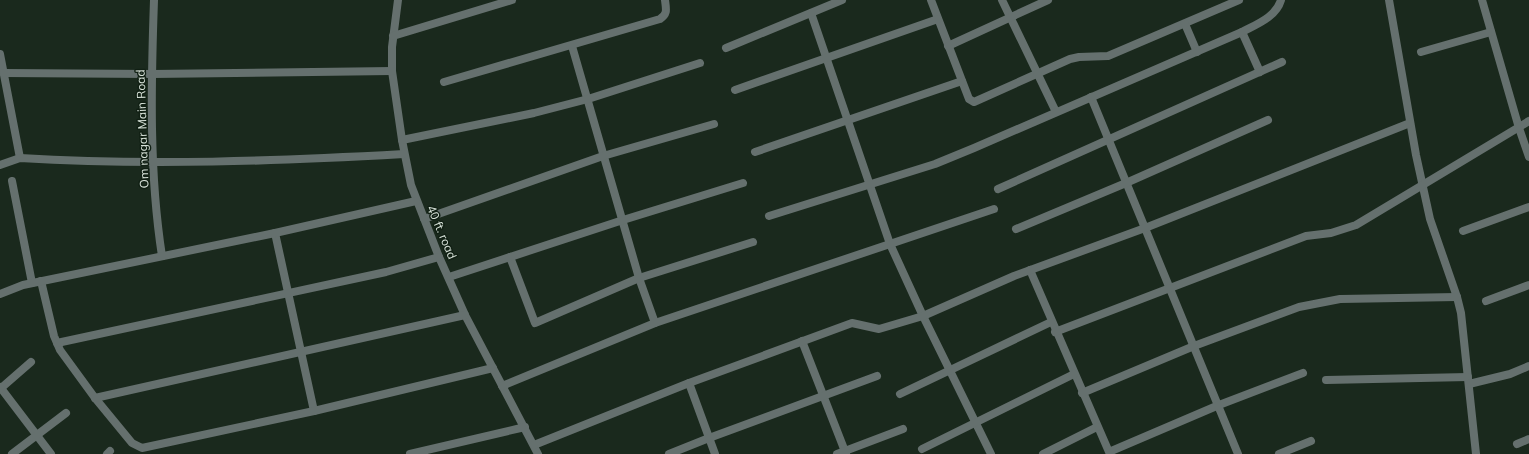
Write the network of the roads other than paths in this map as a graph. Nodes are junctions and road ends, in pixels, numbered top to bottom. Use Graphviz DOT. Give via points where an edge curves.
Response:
graph roads {
  1 [pos="154,0"];
  2 [pos="398,0"];
  3 [pos="512,0"];
  4 [pos="665,0"];
  5 [pos="842,0"];
  6 [pos="931,0"];
  7 [pos="1002,0"];
  8 [pos="1048,0"];
  9 [pos="1239,0"];
  10 [pos="1281,0"];
  11 [pos="1389,0"];
  12 [pos="1482,0"];
  13 [pos="811,13"];
  14 [pos="1010,18"];
  15 [pos="938,19"];
  16 [pos="1185,24"];
  17 [pos="1242,32"];
  18 [pos="1491,32"];
  19 [pos="393,36"];
  20 [pos="572,46"];
  21 [pos="948,46"];
  22 [pos="726,48"];
  23 [pos="1197,52"];
  24 [pos="1421,52"];
  25 [pos="0,54"];
  26 [pos="827,59"];
  27 [pos="1282,62"];
  28 [pos="700,63"];
  29 [pos="392,70"];
  30 [pos="1260,72"];
  31 [pos="4,73"];
  32 [pos="152,74"];
  33 [pos="1037,74"];
  34 [pos="962,81"];
  35 [pos="444,82"];
  36 [pos="734,90"];
  37 [pos="1091,97"];
  38 [pos="588,99"];
  39 [pos="1056,112"];
  40 [pos="848,120"];
  41 [pos="1268,120"];
  42 [pos="1529,121"];
  43 [pos="1410,123"];
  44 [pos="714,124"];
  45 [pos="1519,128"];
  46 [pos="402,140"];
  47 [pos="1108,140"];
  48 [pos="755,152"];
  49 [pos="404,154"];
  50 [pos="603,156"];
  51 [pos="1529,157"];
  52 [pos="20,158"];
  53 [pos="153,162"];
  54 [pos="0,165"];
  55 [pos="12,182"];
  56 [pos="743,183"];
  57 [pos="1126,183"];
  58 [pos="869,184"];
  59 [pos="1424,186"];
  60 [pos="998,189"];
  61 [pos="416,201"];
  62 [pos="1529,207"];
  63 [pos="994,209"];
  64 [pos="769,216"];
  65 [pos="424,219"];
  66 [pos="622,220"];
  67 [pos="1145,228"];
  68 [pos="1016,229"];
  69 [pos="1463,231"];
  70 [pos="275,233"];
  71 [pos="753,242"];
  72 [pos="890,244"];
  73 [pos="162,256"];
  74 [pos="439,257"];
  75 [pos="510,257"];
  76 [pos="1030,270"];
  77 [pos="449,277"];
  78 [pos="639,278"];
  79 [pos="41,281"];
  80 [pos="32,283"];
  81 [pos="1529,285"];
  82 [pos="1169,288"];
  83 [pos="288,292"];
  84 [pos="0,294"];
  85 [pos="1457,298"];
  86 [pos="1486,301"];
  87 [pos="465,315"];
  88 [pos="923,316"];
  89 [pos="656,322"];
  90 [pos="1051,322"];
  91 [pos="1055,332"];
  92 [pos="802,341"];
  93 [pos="57,343"];
  94 [pos="1194,346"];
  95 [pos="301,353"];
  96 [pos="31,362"];
  97 [pos="1529,366"];
  98 [pos="493,368"];
  99 [pos="949,370"];
  100 [pos="1302,373"];
  101 [pos="1074,374"];
  102 [pos="877,376"];
  103 [pos="1326,380"];
  104 [pos="1469,381"];
  105 [pos="689,383"];
  106 [pos="502,386"];
  107 [pos="0,388"];
  108 [pos="1082,393"];
  109 [pos="900,394"];
  110 [pos="823,396"];
  111 [pos="95,398"];
  112 [pos="1219,405"];
  113 [pos="314,410"];
  114 [pos="66,413"];
  115 [pos="976,422"];
  116 [pos="525,427"];
  117 [pos="1097,427"];
  118 [pos="903,429"];
  119 [pos="37,435"];
  120 [pos="709,438"];
  121 [pos="1529,439"];
  122 [pos="1311,441"];
  123 [pos="1517,444"];
  124 [pos="534,445"];
  125 [pos="922,449"];
  126 [pos="846,452"];
  127 [pos="1109,453"];
  128 [pos="12,454"];
  129 [pos="51,454"];
  130 [pos="410,454"];
  131 [pos="538,454"];
  132 [pos="669,454"];
  133 [pos="715,454"];
  134 [pos="837,454"];
  135 [pos="991,454"];
  136 [pos="1043,454"];
  137 [pos="1238,454"];
  138 [pos="1278,454"];
  139 [pos="1476,454"];
  1 -- 32 [label="street, Om nagar Main Road"];
  2 -- 19 [label="street, 40 ft. road"];
  3 -- 19 [label="street"];
  4 -- 20 [label="street" via="667,11 660,19"];
  5 -- 13 [label="street"];
  6 -- 15 [label="street"];
  7 -- 14 [label="street"];
  8 -- 14 [label="street"];
  9 -- 16 [label="street"];
  10 -- 17 [label="street" via="1274,14"];
  11 -- 43 [label="street"];
  12 -- 18 [label="street"];
  13 -- 22 [label="street"];
  13 -- 26 [label="street"];
  14 -- 21 [label="street"];
  14 -- 33 [label="street"];
  15 -- 21 [label="street"];
  15 -- 26 [label="street"];
  16 -- 23 [label="street"];
  16 -- 33 [label="street" via="1108,56 1079,57"];
  17 -- 23 [label="street"];
  17 -- 30 [label="street"];
  18 -- 24 [label="street"];
  18 -- 45 [label="street"];
  19 -- 29 [label="street, 40 ft. road"];
  20 -- 35 [label="street"];
  20 -- 38 [label="street"];
  21 -- 34 [label="street"];
  23 -- 37 [label="street"];
  25 -- 31 [label="street"];
  26 -- 36 [label="street"];
  26 -- 40 [label="street"];
  27 -- 30 [label="street"];
  28 -- 38 [label="street"];
  29 -- 32 [label="street"];
  29 -- 46 [label="street, 40 ft. road"];
  30 -- 47 [label="street"];
  31 -- 32 [label="street"];
  31 -- 52 [label="street"];
  32 -- 53 [label="street, Om nagar Main Road"];
  33 -- 34 [label="street" via="974,102 969,99"];
  33 -- 39 [label="street"];
  34 -- 40 [label="street"];
  37 -- 39 [label="street"];
  37 -- 47 [label="street"];
  38 -- 46 [label="street" via="534,113"];
  38 -- 50 [label="street"];
  39 -- 58 [label="street" via="935,164"];
  40 -- 48 [label="street"];
  40 -- 58 [label="street"];
  41 -- 57 [label="street"];
  42 -- 45 [label="street"];
  43 -- 59 [label="street"];
  43 -- 67 [label="street"];
  44 -- 50 [label="street"];
  45 -- 51 [label="street"];
  45 -- 59 [label="street"];
  46 -- 49 [label="street, 40 ft. road"];
  47 -- 57 [label="street"];
  47 -- 60 [label="street"];
  49 -- 53 [label="street" via="285,160"];
  49 -- 61 [label="street, 40 ft. road"];
  50 -- 65 [label="street"];
  50 -- 66 [label="street"];
  52 -- 53 [label="street"];
  52 -- 54 [label="street"];
  53 -- 73 [label="street, Om nagar Main Road"];
  55 -- 80 [label="street"];
  56 -- 66 [label="street"];
  57 -- 67 [label="street"];
  57 -- 68 [label="street"];
  58 -- 64 [label="street"];
  58 -- 72 [label="street"];
  59 -- 82 [label="street" via="1356,225 1331,233 1306,236"];
  59 -- 85 [label="street" via="1430,219"];
  61 -- 65 [label="street, 40 ft. road"];
  61 -- 70 [label="street"];
  62 -- 69 [label="street"];
  63 -- 72 [label="street"];
  65 -- 74 [label="street, 40 ft. road"];
  66 -- 75 [label="street"];
  66 -- 78 [label="street"];
  67 -- 76 [label="street"];
  67 -- 82 [label="street"];
  70 -- 73 [label="street"];
  70 -- 83 [label="street"];
  71 -- 78 [label="street"];
  72 -- 88 [label="street"];
  72 -- 89 [label="street"];
  73 -- 79 [label="street"];
  74 -- 77 [label="street, 40 ft. road"];
  74 -- 83 [label="street" via="386,272"];
  75 -- 77 [label="street"];
  75 -- 78 [label="street" via="535,323"];
  76 -- 88 [label="street"];
  76 -- 90 [label="street"];
  77 -- 87 [label="street, 40 ft. road"];
  78 -- 89 [label="street"];
  79 -- 80 [label="street"];
  79 -- 93 [label="street"];
  80 -- 84 [label="street"];
  81 -- 86 [label="street"];
  82 -- 91 [label="street"];
  82 -- 94 [label="street"];
  83 -- 93 [label="street"];
  83 -- 95 [label="street"];
  85 -- 94 [label="street" via="1340,299 1318,302 1299,306"];
  85 -- 104 [label="street" via="1464,332"];
  87 -- 95 [label="street"];
  87 -- 98 [label="street, 40 ft. road"];
  88 -- 92 [label="street" via="879,329 852,323"];
  88 -- 99 [label="street"];
  89 -- 106 [label="street"];
  90 -- 91 [label="street"];
  90 -- 99 [label="street"];
  91 -- 101 [label="street"];
  92 -- 105 [label="street"];
  92 -- 110 [label="street"];
  93 -- 111 [label="street"];
  94 -- 108 [label="street"];
  94 -- 112 [label="street"];
  95 -- 111 [label="street"];
  95 -- 113 [label="street"];
  96 -- 107 [label="street"];
  97 -- 104 [label="street" via="1510,374"];
  98 -- 106 [label="street, 40 ft. road"];
  98 -- 113 [label="street"];
  99 -- 109 [label="street"];
  99 -- 115 [label="street"];
  100 -- 112 [label="street"];
  101 -- 108 [label="street"];
  101 -- 115 [label="street"];
  102 -- 110 [label="street"];
  103 -- 104 [label="street"];
  104 -- 139 [label="street"];
  105 -- 120 [label="street"];
  105 -- 124 [label="street"];
  106 -- 116 [label="street, 40 ft. road"];
  107 -- 119 [label="street"];
  108 -- 117 [label="street"];
  110 -- 120 [label="street"];
  110 -- 126 [label="street"];
  111 -- 113 [label="street" via="132,443 142,448"];
  112 -- 127 [label="street"];
  112 -- 137 [label="street"];
  114 -- 119 [label="street"];
  115 -- 125 [label="street"];
  115 -- 135 [label="street"];
  116 -- 124 [label="street, 40 ft. road"];
  116 -- 130 [label="street"];
  117 -- 127 [label="street"];
  117 -- 136 [label="street"];
  118 -- 126 [label="street"];
  119 -- 128 [label="street"];
  119 -- 129 [label="street"];
  120 -- 132 [label="street"];
  120 -- 133 [label="street"];
  121 -- 123 [label="street"];
  122 -- 138 [label="street"];
  124 -- 131 [label="street, 40 ft. road"];
  126 -- 134 [label="street"];
}
